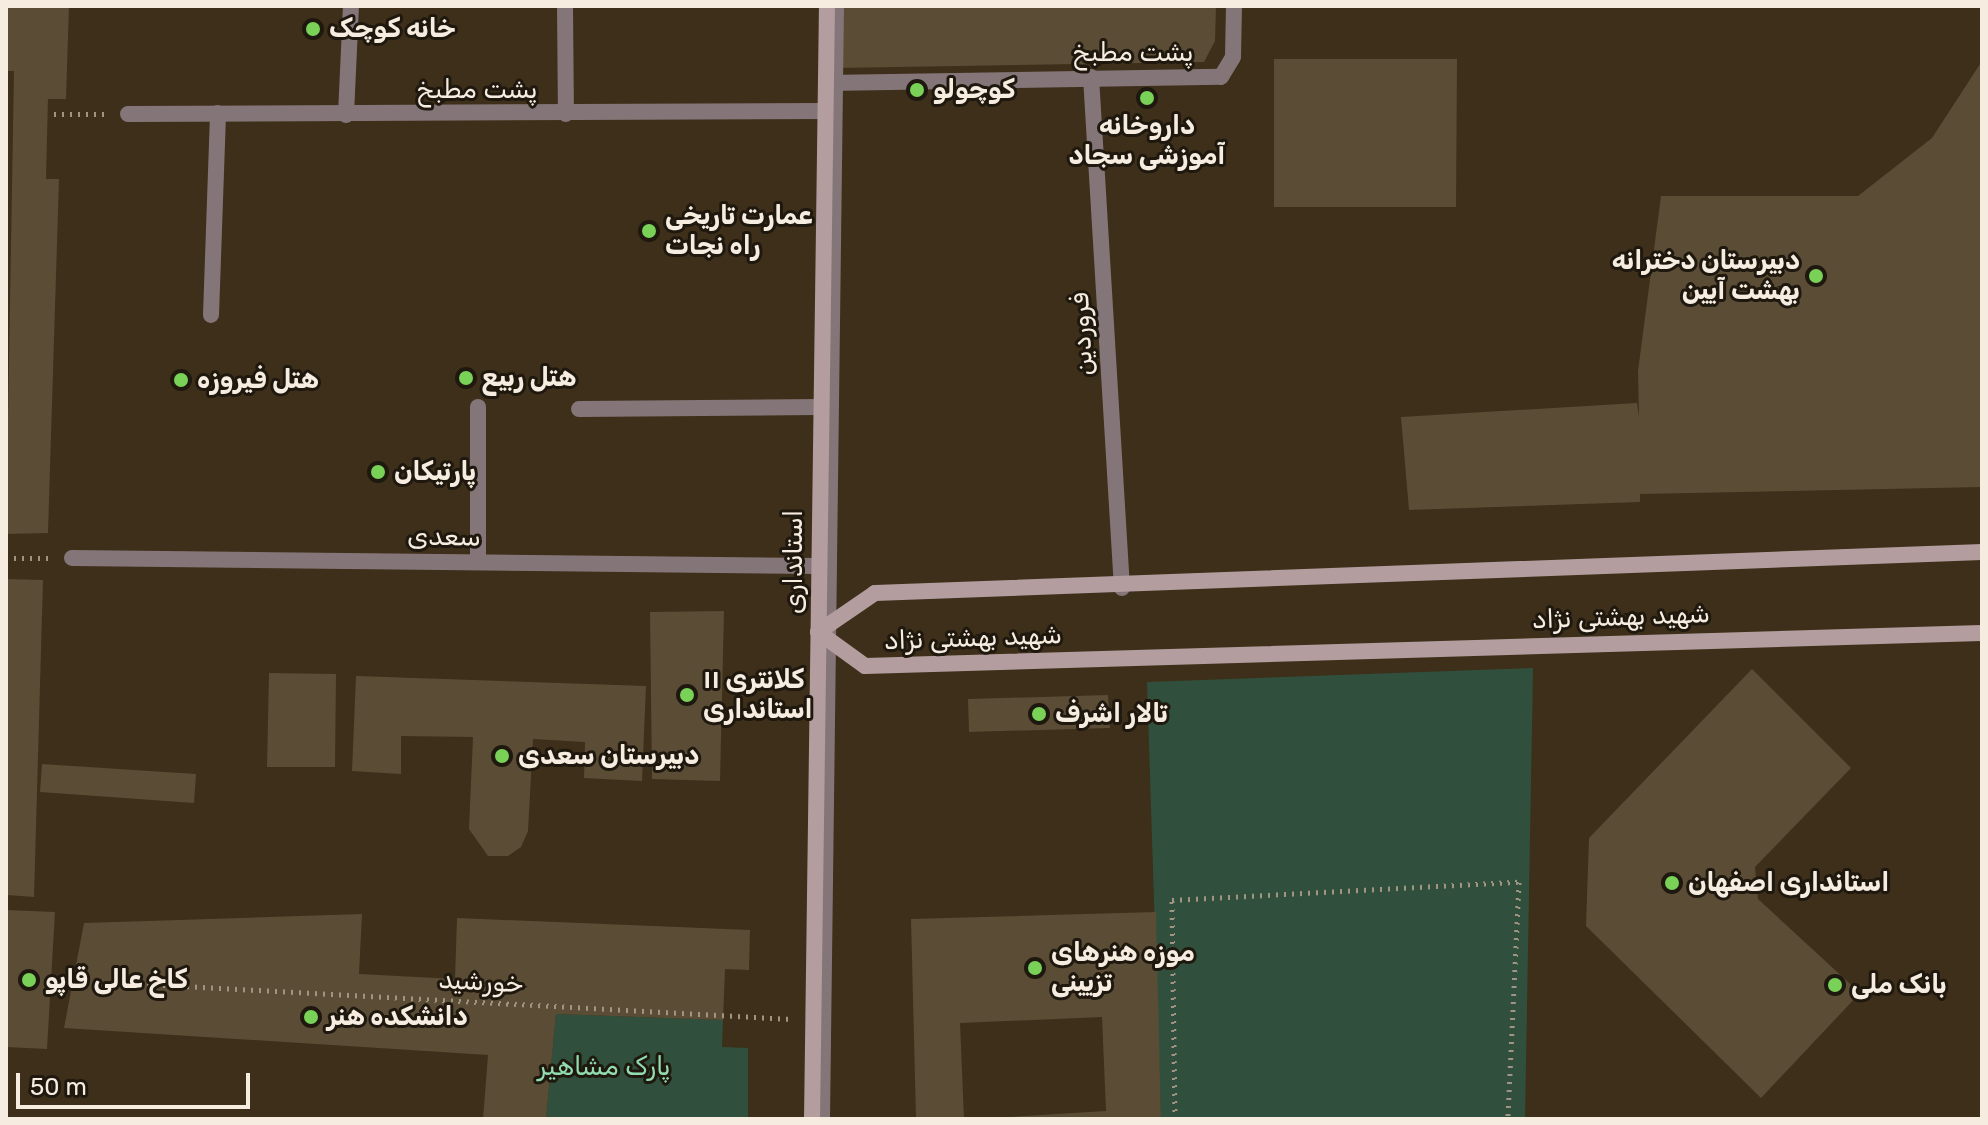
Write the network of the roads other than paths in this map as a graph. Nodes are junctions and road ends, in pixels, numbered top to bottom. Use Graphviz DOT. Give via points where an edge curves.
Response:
graph roads {
  1 [pos="351,6"];
  2 [pos="565,6"];
  3 [pos="827,6"];
  4 [pos="837,6"];
  5 [pos="1234,6"];
  6 [pos="1091,77"];
  7 [pos="831,82"];
  8 [pos="825,111"];
  9 [pos="218,113"];
  10 [pos="128,114"];
  11 [pos="566,114"];
  12 [pos="346,115"];
  13 [pos="211,315"];
  14 [pos="478,407"];
  15 [pos="820,407"];
  16 [pos="579,409"];
  17 [pos="1982,552"];
  18 [pos="72,558"];
  19 [pos="478,562"];
  20 [pos="817,566"];
  21 [pos="1122,588"];
  22 [pos="818,632"];
  23 [pos="1982,633"];
  24 [pos="812,1119"];
  25 [pos="823,1119"];
  1 -- 12 [label="street"];
  2 -- 11 [label="street"];
  3 -- 7 [label="main road, استانداری"];
  4 -- 7 [label="lane, استانداری"];
  5 -- 6 [label="street, پشت مطبخ" via="1233,57 1221,77"];
  6 -- 7 [label="street, پشت مطبخ"];
  6 -- 21 [label="street, فروردین"];
  7 -- 8 [label="main road, استانداری"];
  7 -- 25 [label="lane, استانداری"];
  8 -- 11 [label="street, پشت مطبخ"];
  8 -- 15 [label="main road, استانداری"];
  9 -- 10 [label="street, پشت مطبخ"];
  9 -- 12 [label="street, پشت مطبخ"];
  9 -- 13 [label="street"];
  11 -- 12 [label="street, پشت مطبخ"];
  14 -- 19 [label="street"];
  15 -- 16 [label="street"];
  15 -- 20 [label="main road, استانداری"];
  17 -- 21 [label="main road, شهید بهشتی نژاد"];
  18 -- 19 [label="street, سعدی"];
  19 -- 20 [label="street, سعدی"];
  20 -- 22 [label="main road, استانداری"];
  21 -- 22 [label="main road, شهید بهشتی نژاد" via="875,593"];
  22 -- 23 [label="main road, شهید بهشتی نژاد" via="865,666"];
  22 -- 24 [label="main road, استانداری"];
}
